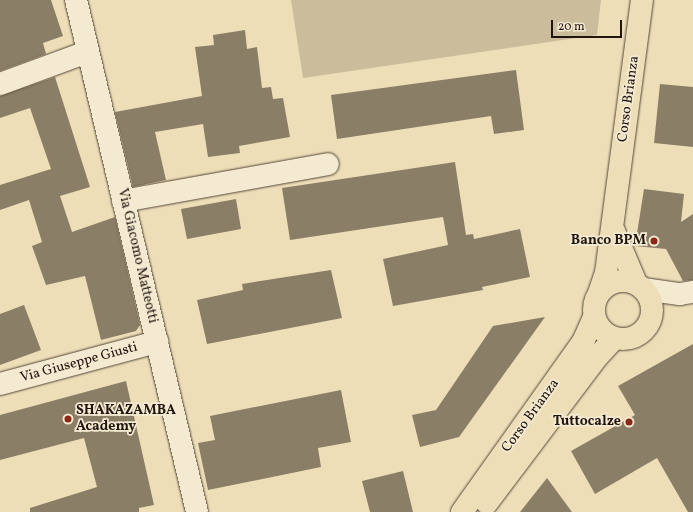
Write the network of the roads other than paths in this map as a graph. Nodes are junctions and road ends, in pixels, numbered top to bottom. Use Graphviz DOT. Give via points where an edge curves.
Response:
graph roads {
  1 [pos="76,0"];
  2 [pos="642,0"];
  3 [pos="87,52"];
  4 [pos="0,84"];
  5 [pos="328,164"];
  6 [pos="124,201"];
  7 [pos="611,222"];
  8 [pos="640,286"];
  9 [pos="693,292"];
  10 [pos="599,293"];
  11 [pos="594,317"];
  12 [pos="615,338"];
  13 [pos="157,342"];
  14 [pos="0,384"];
  15 [pos="197,512"];
  16 [pos="462,512"];
  17 [pos="480,512"];
  1 -- 3 [label="street, Via Giacomo Matteotti"];
  2 -- 7 [label="main road, Corso Brianza"];
  3 -- 4 [label="street"];
  3 -- 6 [label="street, Via Giacomo Matteotti"];
  5 -- 6 [label="street"];
  6 -- 13 [label="street, Via Giacomo Matteotti"];
  7 -- 8 [label="main road, Corso Brianza" via="624,260"];
  7 -- 10 [label="main road, Corso Brianza" via="606,273"];
  8 -- 9 [label="street" via="680,294"];
  8 -- 10 [label="main road" via="616,281"];
  8 -- 12 [label="main road" via="652,306 648,326 632,338"];
  10 -- 11 [label="main road"];
  11 -- 12 [label="main road" via="602,330"];
  11 -- 16 [label="main road, Corso Brianza" via="583,342"];
  12 -- 17 [label="main road, Corso Brianza" via="597,356"];
  13 -- 14 [label="street, Via Giuseppe Giusti"];
  13 -- 15 [label="street, Via Giacomo Matteotti"];
}
